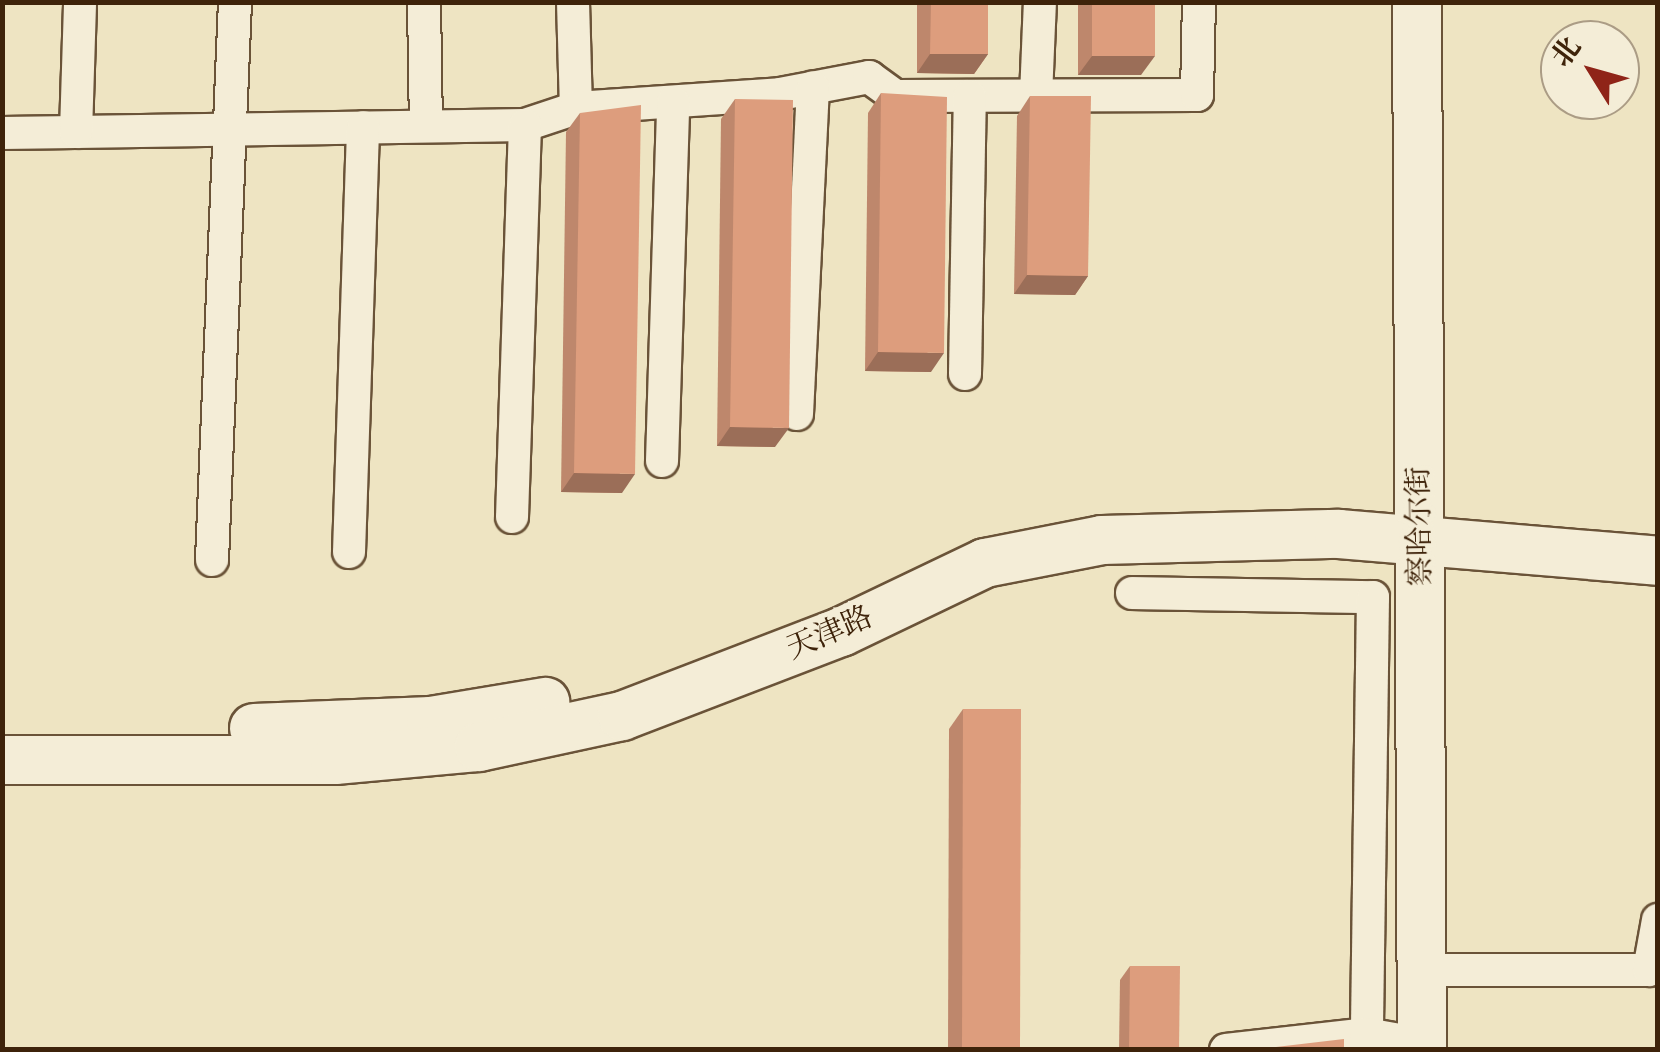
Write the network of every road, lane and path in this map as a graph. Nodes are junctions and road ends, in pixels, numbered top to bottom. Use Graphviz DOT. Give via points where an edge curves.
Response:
graph roads {
  1 [pos="80,2"];
  2 [pos="235,2"];
  3 [pos="424,2"];
  4 [pos="572,2"];
  5 [pos="1040,2"];
  6 [pos="1199,2"];
  7 [pos="1417,2"];
  8 [pos="813,88"];
  9 [pos="970,96"];
  10 [pos="1036,96"];
  11 [pos="673,102"];
  12 [pos="576,108"];
  13 [pos="525,124"];
  14 [pos="426,126"];
  15 [pos="363,128"];
  16 [pos="231,130"];
  17 [pos="76,132"];
  18 [pos="2,133"];
  19 [pos="965,374"];
  20 [pos="797,414"];
  21 [pos="662,460"];
  22 [pos="512,517"];
  23 [pos="1421,524"];
  24 [pos="1658,531"];
  25 [pos="349,552"];
  26 [pos="212,560"];
  27 [pos="1658,562"];
  28 [pos="1132,593"];
  29 [pos="2,729"];
  30 [pos="2,760"];
  31 [pos="1658,920"];
  32 [pos="1421,970"];
  33 [pos="1367,1042"];
  34 [pos="1422,1047"];
  35 [pos="1226,1050"];
  1 -- 17 [label="street"];
  2 -- 16 [label="street"];
  3 -- 14 [label="street"];
  4 -- 12 [label="street"];
  5 -- 10 [label="street"];
  6 -- 10 [label="street" via="1197,94"];
  7 -- 23 [label="street, 察哈尔街"];
  8 -- 9 [label="street" via="869,77 894,96"];
  8 -- 11 [label="street"];
  8 -- 20 [label="street"];
  9 -- 10 [label="street"];
  9 -- 19 [label="street"];
  11 -- 12 [label="street"];
  11 -- 21 [label="street"];
  12 -- 13 [label="street"];
  13 -- 14 [label="street"];
  13 -- 22 [label="street"];
  14 -- 15 [label="street"];
  15 -- 16 [label="street"];
  15 -- 25 [label="street"];
  16 -- 17 [label="street"];
  16 -- 26 [label="street"];
  17 -- 18 [label="street"];
  23 -- 24 [label="street, 天津路"];
  23 -- 27 [label="street, 天津路"];
  23 -- 29 [label="street, 天津路" via="1343,503 1118,509 972,539 722,651 574,698 449,718 306,728"];
  23 -- 30 [label="street, 天津路" via="1339,534 1102,540 985,563 842,632 622,716 479,747 335,760"];
  23 -- 32 [label="street, 察哈尔街"];
  28 -- 33 [label="street" via="1374,597"];
  31 -- 32 [label="street" via="1649,970"];
  32 -- 34 [label="street, 察哈尔街"];
  33 -- 34 [label="street"];
  33 -- 35 [label="street"];
}
